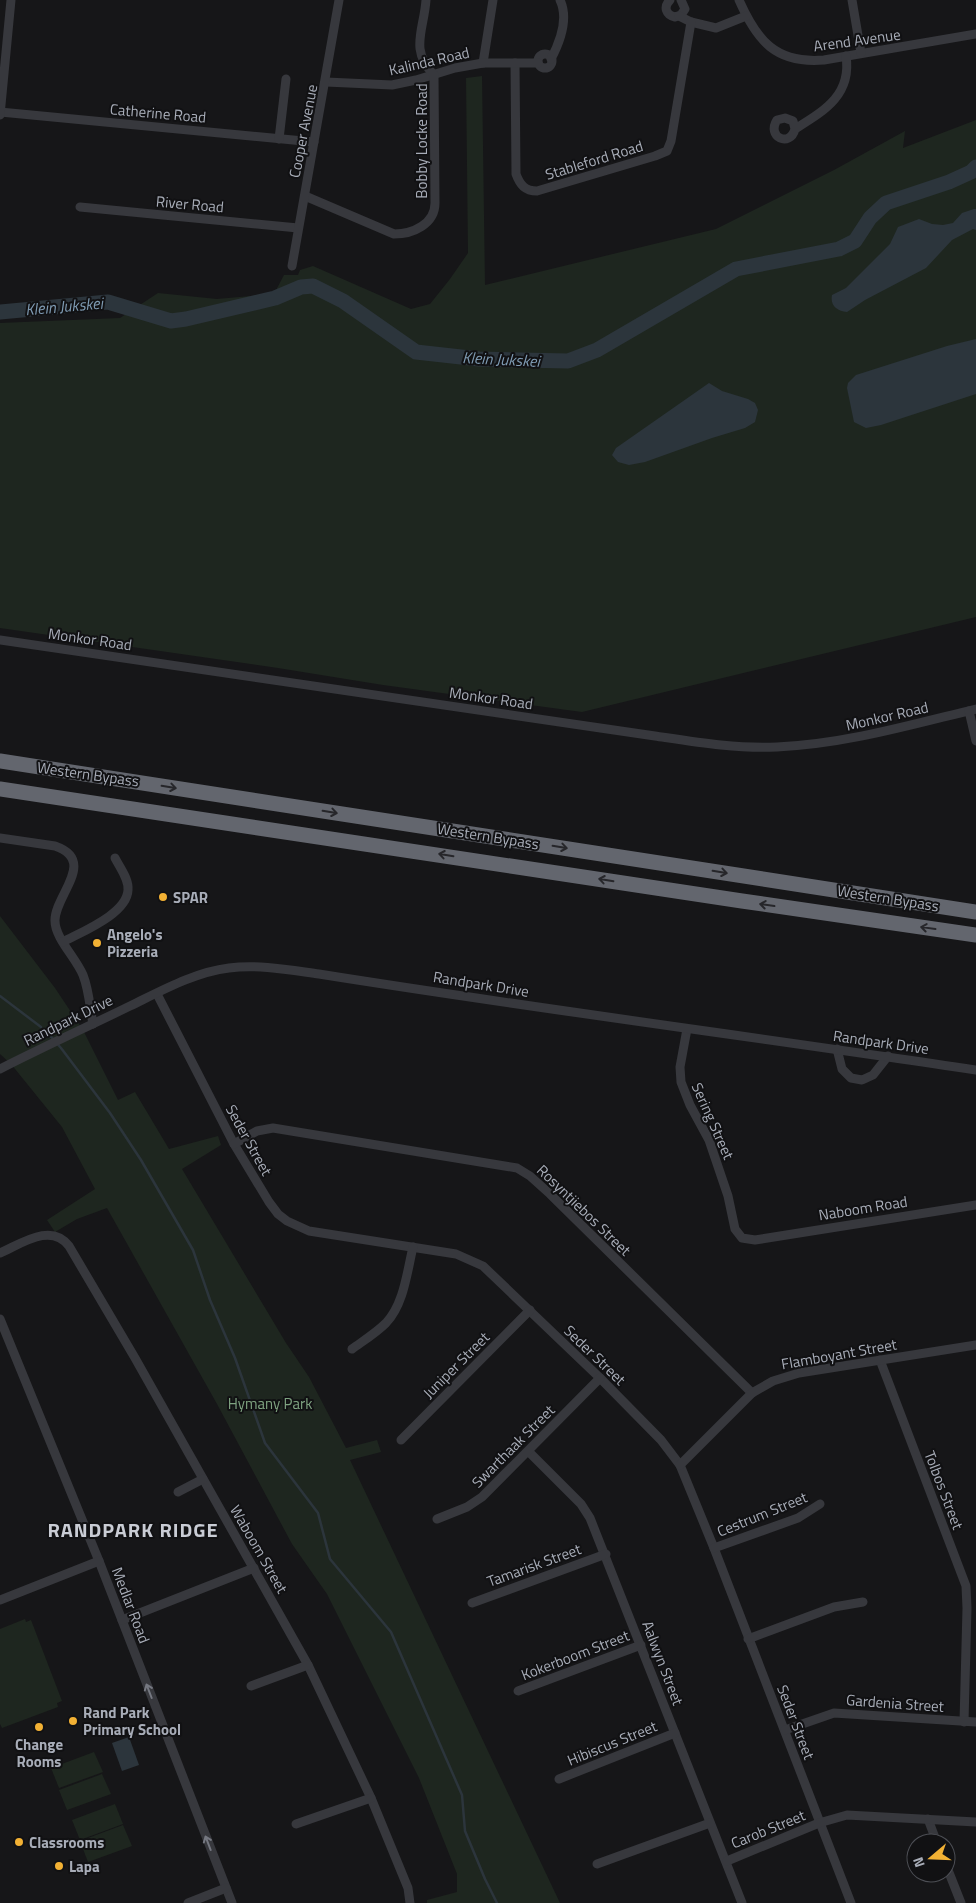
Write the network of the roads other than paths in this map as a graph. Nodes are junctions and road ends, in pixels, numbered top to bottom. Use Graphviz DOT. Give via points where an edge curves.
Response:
graph roads {
  1 [pos="11,0"];
  2 [pos="339,0"];
  3 [pos="426,0"];
  4 [pos="493,0"];
  5 [pos="560,0"];
  6 [pos="670,0"];
  7 [pos="681,0"];
  8 [pos="739,0"];
  9 [pos="852,0"];
  10 [pos="678,16"];
  11 [pos="746,16"];
  12 [pos="691,22"];
  13 [pos="976,34"];
  14 [pos="861,53"];
  15 [pos="846,56"];
  16 [pos="483,63"];
  17 [pos="515,63"];
  18 [pos="434,75"];
  19 [pos="286,79"];
  20 [pos="326,82"];
  21 [pos="0,113"];
  22 [pos="795,129"];
  23 [pos="279,138"];
  24 [pos="314,142"];
  25 [pos="305,196"];
  26 [pos="80,207"];
  27 [pos="298,228"];
  28 [pos="292,266"];
  29 [pos="0,640"];
  30 [pos="972,710"];
  31 [pos="976,741"];
  32 [pos="0,761"];
  33 [pos="0,788"];
  34 [pos="0,838"];
  35 [pos="115,858"];
  36 [pos="976,912"];
  37 [pos="976,935"];
  38 [pos="63,942"];
  39 [pos="156,994"];
  40 [pos="93,1024"];
  41 [pos="687,1029"];
  42 [pos="837,1049"];
  43 [pos="888,1056"];
  44 [pos="0,1069"];
  45 [pos="976,1070"];
  46 [pos="234,1144"];
  47 [pos="976,1205"];
  48 [pos="755,1240"];
  49 [pos="413,1247"];
  50 [pos="0,1253"];
  51 [pos="530,1310"];
  52 [pos="0,1319"];
  53 [pos="976,1345"];
  54 [pos="352,1349"];
  55 [pos="880,1360"];
  56 [pos="600,1378"];
  57 [pos="752,1392"];
  58 [pos="401,1440"];
  59 [pos="529,1452"];
  60 [pos="680,1465"];
  61 [pos="203,1479"];
  62 [pos="178,1492"];
  63 [pos="820,1504"];
  64 [pos="437,1520"];
  65 [pos="714,1548"];
  66 [pos="606,1554"];
  67 [pos="99,1561"];
  68 [pos="254,1568"];
  69 [pos="0,1600"];
  70 [pos="864,1602"];
  71 [pos="472,1603"];
  72 [pos="122,1620"];
  73 [pos="748,1639"];
  74 [pos="641,1645"];
  75 [pos="308,1665"];
  76 [pos="251,1686"];
  77 [pos="518,1691"];
  78 [pos="964,1722"];
  79 [pos="976,1722"];
  80 [pos="785,1730"];
  81 [pos="675,1732"];
  82 [pos="559,1778"];
  83 [pos="371,1798"];
  84 [pos="928,1820"];
  85 [pos="976,1822"];
  86 [pos="710,1823"];
  87 [pos="819,1823"];
  88 [pos="296,1824"];
  89 [pos="933,1833"];
  90 [pos="727,1861"];
  91 [pos="597,1864"];
  92 [pos="953,1883"];
  93 [pos="226,1888"];
  94 [pos="188,1903"];
  95 [pos="232,1903"];
  96 [pos="410,1903"];
  97 [pos="742,1903"];
  98 [pos="851,1903"];
  99 [pos="961,1903"];
  1 -- 21 [label="street"];
  2 -- 20 [label="street, Cooper Avenue"];
  3 -- 18 [label="street" via="419,48 423,61"];
  4 -- 16 [label="street"];
  5 -- 17 [label="street, Kalinda Road" via="564,21 551,65 547,68 538,63"];
  6 -- 10 [label="street" via="667,12"];
  7 -- 10 [label="street" via="684,9"];
  8 -- 11 [label="street, Arend Avenue"];
  9 -- 14 [label="street"];
  10 -- 12 [label="street"];
  11 -- 12 [label="street" via="716,28"];
  11 -- 15 [label="street, Arend Avenue" via="761,38 790,58 816,61"];
  12 -- 17 [label="street, Stableford Road" via="672,141 666,151 537,191 521,185 516,174"];
  13 -- 14 [label="street, Arend Avenue"];
  14 -- 15 [label="street, Arend Avenue"];
  15 -- 22 [label="street" via="846,79 834,101"];
  16 -- 17 [label="street, Kalinda Road"];
  16 -- 18 [label="street, Kalinda Road"];
  18 -- 20 [label="street, Kalinda Road" via="392,85"];
  18 -- 25 [label="street, Bobby Locke Road" via="435,209 426,224 398,234 387,232"];
  19 -- 23 [label="street"];
  20 -- 24 [label="street, Cooper Avenue"];
  21 -- 23 [label="street, Catherine Road"];
  23 -- 24 [label="street, Catherine Road"];
  24 -- 25 [label="street, Cooper Avenue"];
  25 -- 27 [label="street, Cooper Avenue"];
  26 -- 27 [label="street, River Road"];
  27 -- 28 [label="street, Cooper Avenue"];
  29 -- 30 [label="street, Monkor Road" via="734,746 825,743"];
  30 -- 31 [label="street"];
  32 -- 36 [label="highway, Western Bypass, one-way"];
  37 -- 33 [label="highway, Western Bypass, one-way"];
  34 -- 38 [label="street" via="55,846 69,853 74,866 54,922"];
  35 -- 38 [label="street" via="127,881 124,903 116,912"];
  38 -- 40 [label="street" via="82,973"];
  39 -- 40 [label="street, Randpark Drive"];
  39 -- 41 [label="street, Randpark Drive" via="220,969 244,966 319,974"];
  39 -- 46 [label="street, Seder Street"];
  40 -- 44 [label="street, Randpark Drive"];
  41 -- 42 [label="street, Randpark Drive"];
  41 -- 48 [label="street, Sering Street" via="680,1067 681,1082 718,1162 735,1230 742,1238"];
  42 -- 43 [label="street, Randpark Drive"];
  42 -- 43 [label="street" via="842,1069 851,1078 862,1080 873,1075"];
  43 -- 45 [label="street, Randpark Drive"];
  46 -- 49 [label="street, Seder Street" via="269,1202 287,1221 309,1231"];
  46 -- 57 [label="street, Rosyntjiebos Street" via="257,1131 273,1128 517,1168 544,1189"];
  47 -- 48 [label="street, Naboom Road"];
  49 -- 51 [label="street, Seder Street" via="456,1254 476,1262"];
  49 -- 54 [label="street" via="404,1288 393,1314"];
  50 -- 61 [label="street, Waboom Street" via="45,1234 59,1236 69,1246"];
  51 -- 56 [label="street, Seder Street"];
  51 -- 58 [label="street, Juniper Street"];
  52 -- 67 [label="street, Medlar Road"];
  53 -- 55 [label="street, Flamboyant Street"];
  55 -- 57 [label="street, Flamboyant Street" via="784,1376"];
  55 -- 78 [label="street, Tolbos Street" via="966,1586"];
  56 -- 59 [label="street, Swarthaak Street"];
  56 -- 60 [label="street, Seder Street" via="661,1440"];
  57 -- 60 [label="street, Flamboyant Street"];
  59 -- 64 [label="street, Swarthaak Street" via="475,1503"];
  59 -- 66 [label="street, Aalwyn Street" via="585,1510"];
  60 -- 65 [label="street, Seder Street"];
  61 -- 62 [label="street"];
  61 -- 68 [label="street, Waboom Street"];
  63 -- 65 [label="street, Cestrum Street" via="798,1518"];
  65 -- 73 [label="street, Seder Street"];
  66 -- 71 [label="street, Tamarisk Street"];
  66 -- 74 [label="street, Aalwyn Street"];
  67 -- 69 [label="street"];
  67 -- 72 [label="street, Medlar Road"];
  68 -- 72 [label="street"];
  68 -- 75 [label="street, Waboom Street"];
  70 -- 73 [label="street" via="834,1607"];
  93 -- 72 [label="street, Medlar Road, one-way"];
  73 -- 80 [label="street, Seder Street"];
  74 -- 77 [label="street, Kokerboom Street"];
  74 -- 81 [label="street, Aalwyn Street"];
  75 -- 76 [label="street"];
  75 -- 83 [label="street, Waboom Street"];
  78 -- 79 [label="street, Gardenia Street"];
  78 -- 80 [label="street, Gardenia Street" via="834,1713"];
  80 -- 87 [label="street, Seder Street"];
  81 -- 82 [label="street, Hibiscus Street"];
  81 -- 86 [label="street, Aalwyn Street"];
  83 -- 88 [label="street"];
  83 -- 96 [label="street, Waboom Street" via="408,1888"];
  84 -- 85 [label="street, Carob Street"];
  84 -- 87 [label="street, Carob Street" via="858,1814"];
  84 -- 89 [label="street"];
  86 -- 90 [label="street, Aalwyn Street"];
  86 -- 91 [label="street"];
  87 -- 90 [label="street, Carob Street"];
  87 -- 98 [label="street, Seder Street"];
  90 -- 97 [label="street, Aalwyn Street"];
  92 -- 99 [label="street"];
  93 -- 94 [label="street"];
  93 -- 95 [label="street, Medlar Road"];
}
